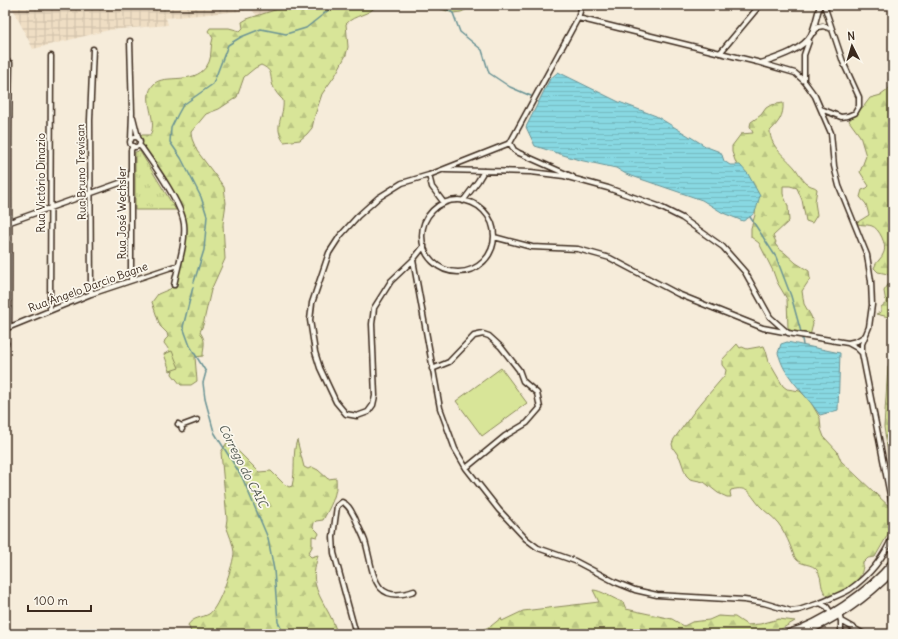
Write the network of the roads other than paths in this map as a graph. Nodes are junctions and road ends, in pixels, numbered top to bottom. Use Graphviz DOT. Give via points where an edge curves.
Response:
graph roads {
  1 [pos="582,5"];
  2 [pos="760,5"];
  3 [pos="820,5"];
  4 [pos="824,5"];
  5 [pos="578,18"];
  6 [pos="832,29"];
  7 [pos="811,35"];
  8 [pos="130,41"];
  9 [pos="93,49"];
  10 [pos="720,53"];
  11 [pos="50,56"];
  12 [pos="10,63"];
  13 [pos="761,63"];
  14 [pos="804,82"];
  15 [pos="821,109"];
  16 [pos="132,113"];
  17 [pos="7,130"];
  18 [pos="138,137"];
  19 [pos="131,140"];
  20 [pos="510,143"];
  21 [pos="139,145"];
  22 [pos="132,146"];
  23 [pos="442,170"];
  24 [pos="484,171"];
  25 [pos="428,175"];
  26 [pos="131,179"];
  27 [pos="585,182"];
  28 [pos="91,193"];
  29 [pos="463,201"];
  30 [pos="444,203"];
  31 [pos="50,209"];
  32 [pos="10,222"];
  33 [pos="494,238"];
  34 [pos="424,246"];
  35 [pos="413,260"];
  36 [pos="178,264"];
  37 [pos="131,280"];
  38 [pos="174,285"];
  39 [pos="91,294"];
  40 [pos="50,310"];
  41 [pos="775,322"];
  42 [pos="7,328"];
  43 [pos="771,329"];
  44 [pos="788,333"];
  45 [pos="865,336"];
  46 [pos="848,343"];
  47 [pos="862,353"];
  48 [pos="432,369"];
  49 [pos="197,420"];
  50 [pos="180,426"];
  51 [pos="466,468"];
  52 [pos="893,510"];
  53 [pos="893,535"];
  54 [pos="893,562"];
  55 [pos="893,571"];
  56 [pos="414,591"];
  57 [pos="820,603"];
  58 [pos="830,613"];
  59 [pos="840,617"];
  60 [pos="821,621"];
  61 [pos="800,633"];
  62 [pos="356,634"];
  63 [pos="786,634"];
  64 [pos="841,634"];
  65 [pos="864,634"];
  1 -- 5 [label="street"];
  2 -- 10 [label="street"];
  3 -- 7 [label="street"];
  4 -- 6 [label="street"];
  5 -- 10 [label="street"];
  5 -- 20 [label="street"];
  6 -- 7 [label="street" via="818,27"];
  6 -- 15 [label="street" via="859,97 859,106 855,113 841,117"];
  7 -- 13 [label="street" via="806,42 787,54"];
  7 -- 14 [label="street" via="804,55"];
  8 -- 16 [label="street"];
  9 -- 28 [label="street, Rua Bruno Trevisan" via="90,120"];
  10 -- 13 [label="street"];
  11 -- 31 [label="street, Rua Victório Dinazio"];
  12 -- 17 [label="street"];
  13 -- 14 [label="street" via="794,73"];
  14 -- 15 [label="street"];
  15 -- 45 [label="street" via="831,133 839,186 867,255 872,305"];
  16 -- 18 [label="street"];
  16 -- 19 [label="street"];
  17 -- 32 [label="street"];
  18 -- 19 [label="street"];
  18 -- 21 [label="street" via="141,142"];
  19 -- 22 [label="street"];
  20 -- 23 [label="street"];
  20 -- 27 [label="street" via="519,153"];
  21 -- 22 [label="street"];
  21 -- 36 [label="street" via="182,215 184,238"];
  22 -- 26 [label="street, Rua José Wechsler"];
  23 -- 24 [label="street"];
  23 -- 25 [label="street"];
  24 -- 27 [label="street" via="531,172 564,176"];
  24 -- 29 [label="street"];
  25 -- 30 [label="street" via="432,187"];
  25 -- 35 [label="street" via="402,183 378,198 358,216 329,253 321,274 312,303 310,320 315,352 331,393 346,414 357,416 368,412 373,405 374,308 391,281"];
  26 -- 28 [label="street"];
  26 -- 37 [label="street, Rua José Wechsler"];
  27 -- 41 [label="street" via="658,206 682,218 723,247 745,272"];
  28 -- 31 [label="street"];
  28 -- 39 [label="street, Rua Bruno Trevisan"];
  29 -- 30 [label="street"];
  29 -- 33 [label="street" via="478,206 489,217"];
  30 -- 34 [label="street" via="435,209 426,221 422,236"];
  31 -- 32 [label="street"];
  31 -- 40 [label="street, Rua Victório Dinazio"];
  32 -- 42 [label="street"];
  33 -- 34 [label="street" via="492,248 478,266 457,272 446,270 436,264 428,256"];
  33 -- 43 [label="street" via="532,247 578,249 610,258 672,292"];
  34 -- 35 [label="street"];
  35 -- 48 [label="street"];
  36 -- 37 [label="street, Rua Ângelo Darcio Bagne"];
  36 -- 38 [label="street"];
  37 -- 39 [label="street, Rua Ângelo Darcio Bagne"];
  39 -- 40 [label="street, Rua Ângelo Darcio Bagne"];
  40 -- 42 [label="street, Rua Ângelo Darcio Bagne"];
  41 -- 43 [label="street"];
  41 -- 44 [label="street"];
  43 -- 44 [label="street"];
  44 -- 46 [label="street"];
  45 -- 46 [label="street"];
  45 -- 47 [label="street"];
  46 -- 47 [label="street"];
  47 -- 52 [label="street"];
  48 -- 51 [label="street" via="440,408 455,449"];
  48 -- 51 [label="street" via="449,362 474,336 483,334 501,347 519,370 523,381 537,393 540,408 527,423 505,436"];
  49 -- 50 [label="street"];
  51 -- 57 [label="street" via="498,510 538,548 575,561 635,590 657,595 744,600 791,611"];
  53 -- 57 [label="street" via="887,550 872,571 848,590"];
  54 -- 58 [label="main road" via="856,597"];
  55 -- 59 [label="main road"];
  56 -- 62 [label="street" via="403,595 383,591 374,579 364,540 351,509 342,502 338,506 335,521 334,553"];
  57 -- 58 [label="street"];
  58 -- 60 [label="main road"];
  59 -- 60 [label="main road"];
  59 -- 64 [label="street"];
  59 -- 65 [label="street"];
  60 -- 61 [label="main road"];
  61 -- 63 [label="main road"];
}
